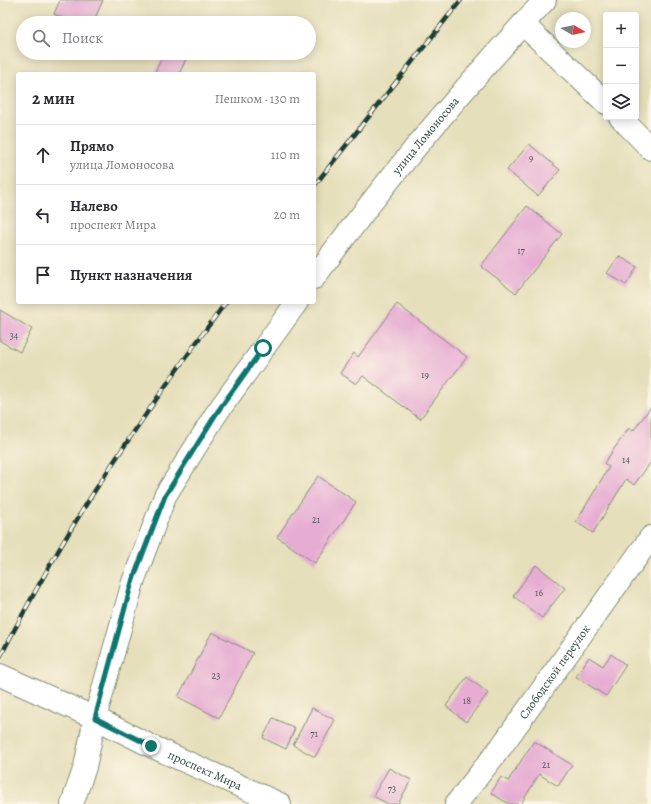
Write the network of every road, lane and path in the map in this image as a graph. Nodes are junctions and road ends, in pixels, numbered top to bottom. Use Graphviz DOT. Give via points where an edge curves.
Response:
graph roads {
  1 [pos="545,0"];
  2 [pos="523,24"];
  3 [pos="603,100"];
  4 [pos="623,120"];
  5 [pos="651,149"];
  6 [pos="316,275"];
  7 [pos="296,304"];
  8 [pos="651,537"];
  9 [pos="0,675"];
  10 [pos="95,718"];
  11 [pos="72,804"];
  12 [pos="280,804"];
  13 [pos="456,804"];
  1 -- 2 [label="street, улица Ломоносова"];
  2 -- 3 [label="street"];
  2 -- 6 [label="street, улица Ломоносова" via="416,146"];
  4 -- 5 [label="street"];
  7 -- 10 [label="street" via="216,414 165,496 132,582"];
  8 -- 13 [label="street, Слободской переулок" via="501,747"];
  9 -- 10 [label="street, проспект Мира"];
  10 -- 11 [label="street" via="85,767"];
  10 -- 12 [label="street, проспект Мира"];
}
